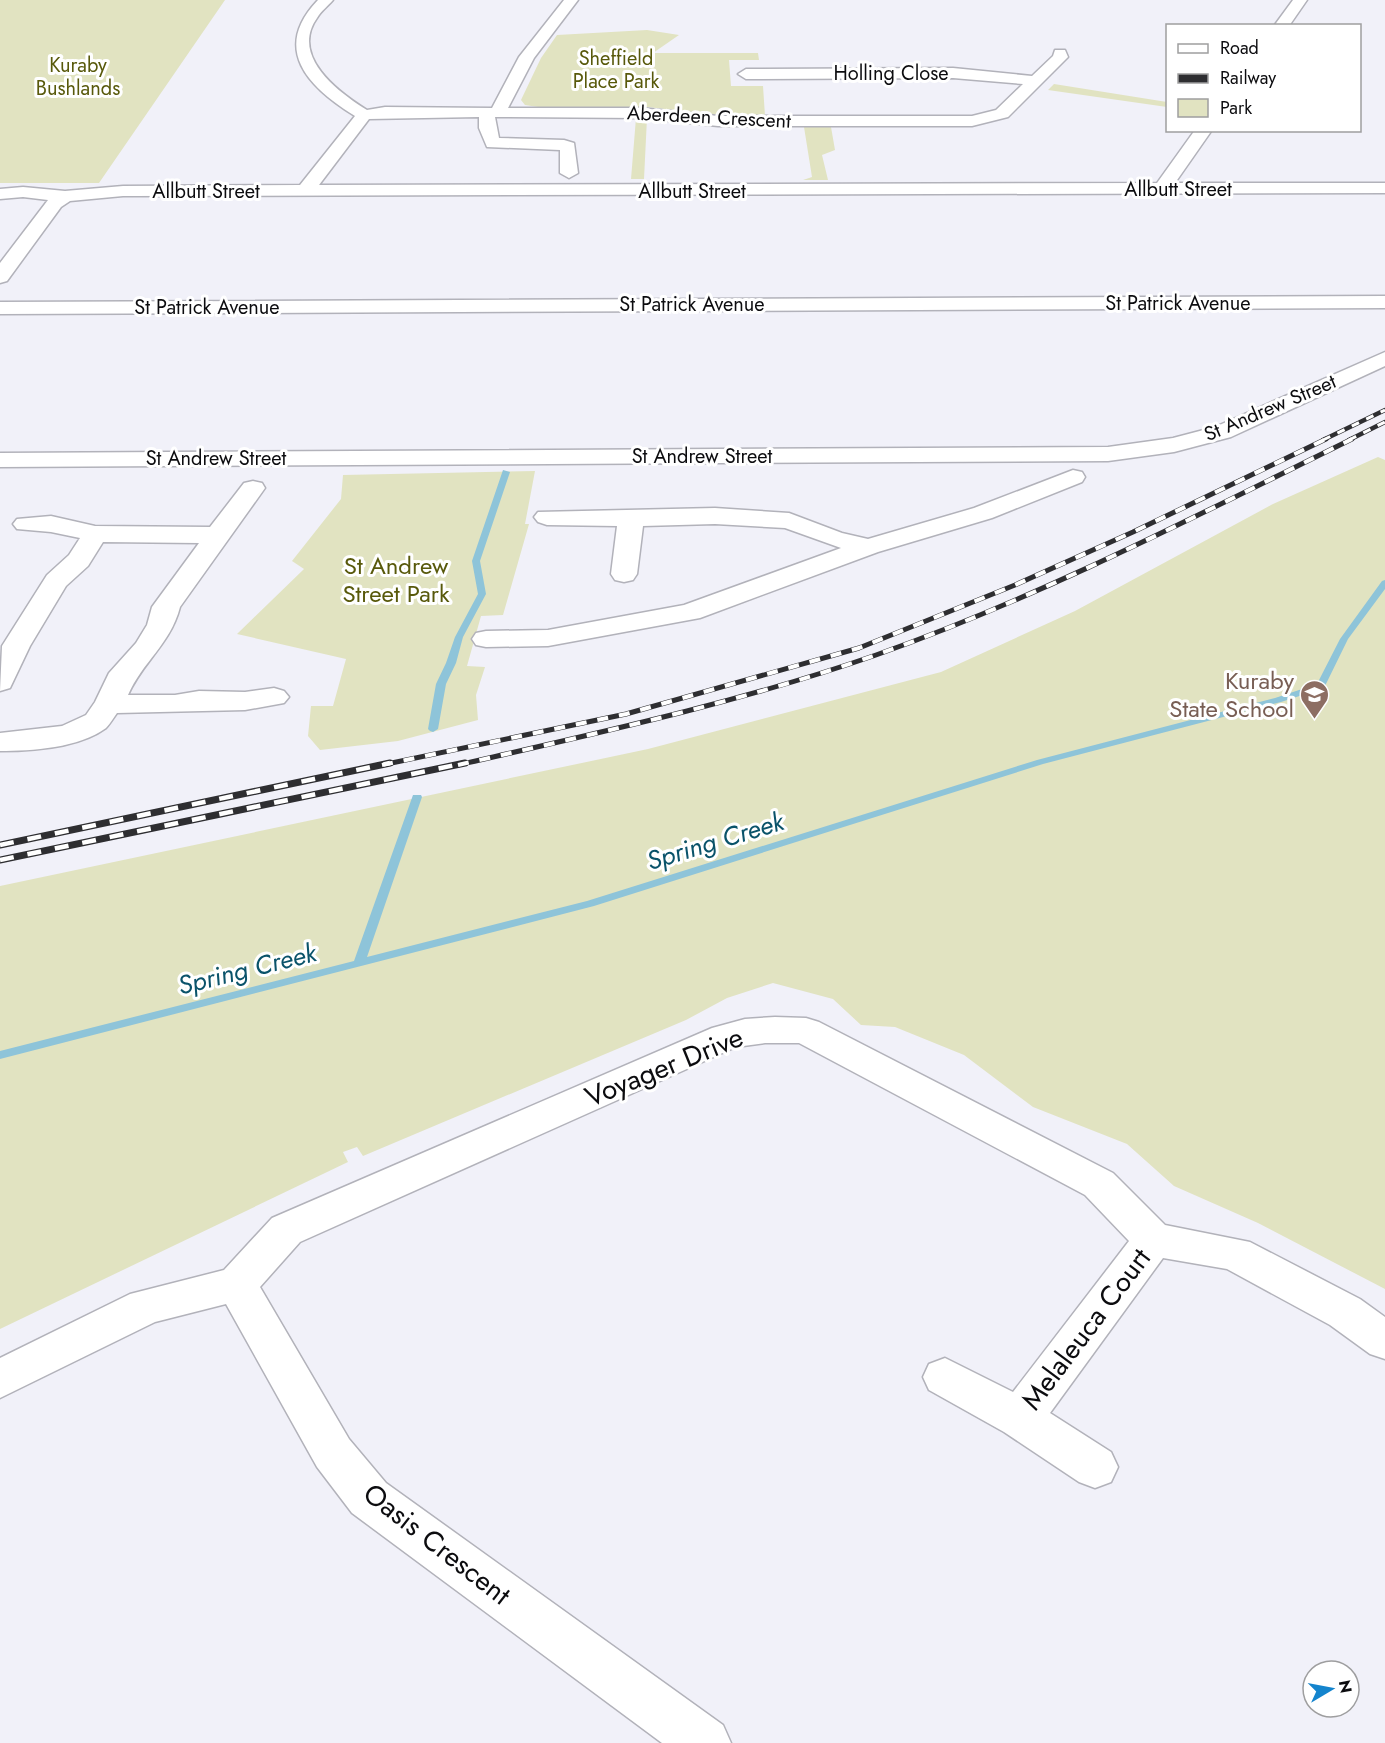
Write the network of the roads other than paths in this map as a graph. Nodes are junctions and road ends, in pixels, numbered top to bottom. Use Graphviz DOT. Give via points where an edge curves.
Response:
graph roads {
  1 [pos="326,0"];
  2 [pos="571,0"];
  3 [pos="1300,0"];
  4 [pos="1282,24"];
  5 [pos="1060,52"];
  6 [pos="746,73"];
  7 [pos="1036,81"];
  8 [pos="493,112"];
  9 [pos="364,115"];
  10 [pos="1203,132"];
  11 [pos="493,143"];
  12 [pos="488,160"];
  13 [pos="568,173"];
  14 [pos="1385,188"];
  15 [pos="1162,189"];
  16 [pos="304,191"];
  17 [pos="0,194"];
  18 [pos="65,196"];
  19 [pos="0,277"];
  20 [pos="1385,302"];
  21 [pos="0,308"];
  22 [pos="1385,358"];
  23 [pos="0,460"];
  24 [pos="1073,477"];
  25 [pos="253,488"];
  26 [pos="547,517"];
  27 [pos="631,519"];
  28 [pos="26,524"];
  29 [pos="95,534"];
  30 [pos="217,535"];
  31 [pos="868,547"];
  32 [pos="624,574"];
  33 [pos="486,639"];
  34 [pos="0,682"];
  35 [pos="274,697"];
  36 [pos="109,704"];
  37 [pos="1,743"];
  38 [pos="1153,1240"];
  39 [pos="237,1284"];
  40 [pos="1385,1341"];
  41 [pos="945,1377"];
  42 [pos="0,1379"];
  43 [pos="1020,1418"];
  44 [pos="1095,1467"];
  45 [pos="705,1743"];
  1 -- 9 [label="street" via="309,17 302,32 305,62 338,97"];
  2 -- 8 [label="street" via="527,57"];
  3 -- 4 [label="street"];
  5 -- 7 [label="street, Aberdeen Crescent" via="1060,57"];
  6 -- 7 [label="street, Holling Close" via="953,73"];
  7 -- 8 [label="street, Aberdeen Crescent" via="1002,114 972,121 740,122 640,113"];
  8 -- 9 [label="street, Aberdeen Crescent"];
  8 -- 11 [label="street" via="487,128"];
  9 -- 16 [label="street"];
  10 -- 15 [label="street"];
  11 -- 12 [label="street"];
  11 -- 13 [label="street" via="564,145 568,147"];
  14 -- 15 [label="street, Allbutt Street"];
  15 -- 16 [label="street, Allbutt Street"];
  16 -- 18 [label="street, Allbutt Street" via="123,191"];
  17 -- 18 [label="street, Allbutt Street"];
  18 -- 19 [label="street" via="55,203"];
  20 -- 21 [label="street, St Patrick Avenue"];
  22 -- 23 [label="street, St Andrew Street" via="1223,432 1174,446 1108,454"];
  24 -- 31 [label="street" via="983,513"];
  25 -- 30 [label="street"];
  26 -- 27 [label="street"];
  27 -- 31 [label="street" via="715,516 789,522"];
  27 -- 32 [label="street"];
  28 -- 29 [label="street" via="51,524"];
  29 -- 30 [label="street"];
  29 -- 34 [label="street" via="79,560 56,581 16,646"];
  30 -- 36 [label="street" via="166,607 161,625 147,648 123,673"];
  31 -- 33 [label="street" via="690,612 548,638"];
  35 -- 36 [label="street"];
  36 -- 37 [label="street" via="96,721 69,734"];
  38 -- 39 [label="street, Voyager Drive" via="1100,1184 806,1031 777,1028 725,1037 286,1230"];
  38 -- 40 [label="street" via="1235,1254 1345,1312"];
  38 -- 43 [label="street, Melaleuca Court"];
  39 -- 42 [label="street" via="145,1307"];
  39 -- 45 [label="street, Oasis Crescent" via="333,1453 369,1498"];
  41 -- 43 [label="street, Melaleuca Court"];
  43 -- 44 [label="street, Melaleuca Court"];
}
